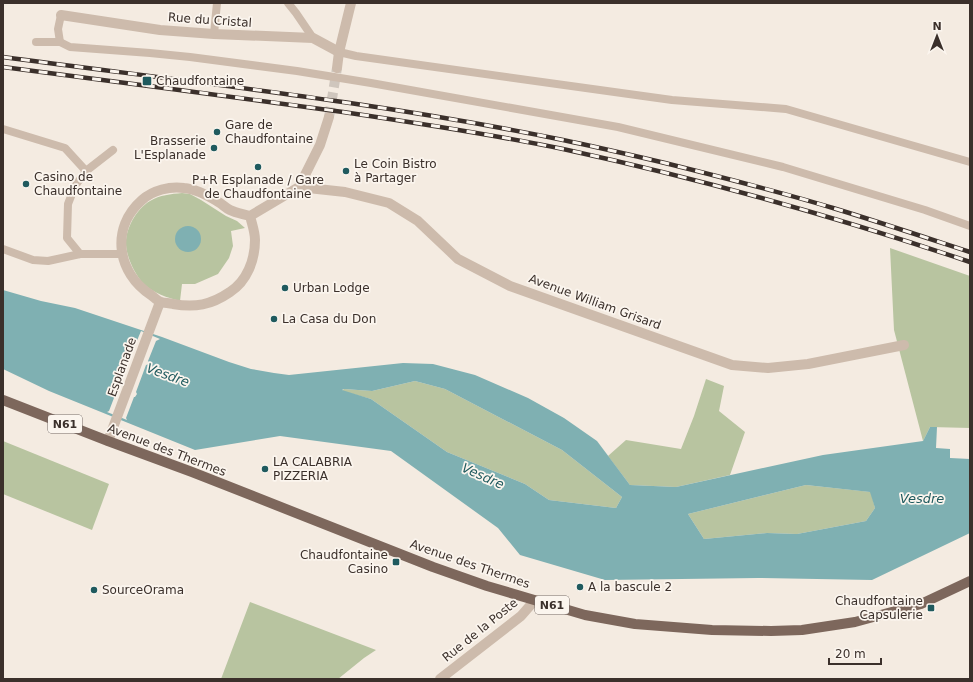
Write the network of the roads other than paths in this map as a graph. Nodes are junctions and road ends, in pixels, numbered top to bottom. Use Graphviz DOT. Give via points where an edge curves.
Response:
graph roads {
  1 [pos="217,3"];
  2 [pos="288,3"];
  3 [pos="351,3"];
  4 [pos="61,15"];
  5 [pos="214,34"];
  6 [pos="313,38"];
  7 [pos="36,42"];
  8 [pos="60,42"];
  9 [pos="339,52"];
  10 [pos="337,68"];
  11 [pos="329,117"];
  12 [pos="3,129"];
  13 [pos="113,150"];
  14 [pos="970,162"];
  15 [pos="86,171"];
  16 [pos="299,186"];
  17 [pos="250,216"];
  18 [pos="970,226"];
  19 [pos="3,249"];
  20 [pos="80,254"];
  21 [pos="122,254"];
  22 [pos="160,302"];
  23 [pos="904,344"];
  24 [pos="3,400"];
  25 [pos="108,441"];
  26 [pos="970,581"];
  27 [pos="535,600"];
  28 [pos="440,679"];
  1 -- 5 [label="lane"];
  2 -- 6 [label="lane"];
  3 -- 9 [label="street"];
  4 -- 5 [label="street, Rue du Cristal" via="160,30"];
  4 -- 8 [label="lane" via="58,29"];
  5 -- 6 [label="street, Rue du Cristal"];
  6 -- 9 [label="street, Rue du Cristal"];
  7 -- 8 [label="lane"];
  8 -- 18 [label="lane" via="70,47 297,71 618,127 783,167"];
  9 -- 10 [label="street"];
  9 -- 14 [label="lane" via="672,100 786,109"];
  11 -- 16 [label="street" via="320,145"];
  12 -- 15 [label="lane" via="65,148"];
  13 -- 15 [label="lane"];
  15 -- 20 [label="lane" via="75,186 68,204 67,238"];
  16 -- 17 [label="street"];
  16 -- 23 [label="street, Avenue William Grisard" via="345,192 388,202 418,221 458,259 510,286 732,365 768,368 808,364"];
  17 -- 21 [label="street" via="229,210 203,193 184,188 157,191 134,206 127,219 121,241"];
  17 -- 22 [label="street" via="255,240 253,260 246,276 236,289 220,299 203,305 182,306"];
  19 -- 20 [label="lane" via="33,260 48,261"];
  20 -- 21 [label="lane"];
  21 -- 22 [label="street" via="131,276 143,290"];
  22 -- 25 [label="street, Esplanade"];
  24 -- 25 [label="main road, Avenue des Thermes / N61"];
  25 -- 27 [label="main road, Avenue des Thermes / N61" via="433,567"];
  26 -- 27 [label="main road, Avenue des Thermes / N61" via="921,604 855,622 771,632 636,624 585,615"];
  27 -- 28 [label="street, Rue de la Poste" via="521,616"];
}
